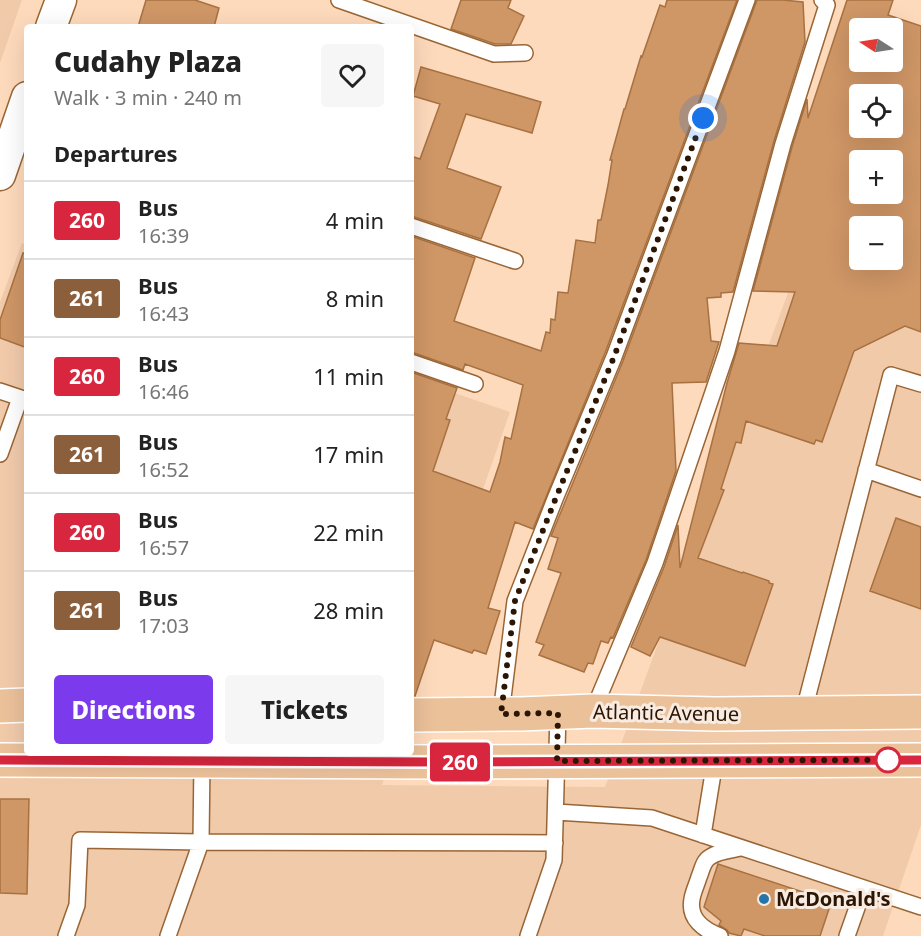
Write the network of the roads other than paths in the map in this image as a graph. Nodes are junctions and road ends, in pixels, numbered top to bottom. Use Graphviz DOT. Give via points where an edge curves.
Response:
graph roads {
  1 [pos="61,0"];
  2 [pos="339,0"];
  3 [pos="747,0"];
  4 [pos="822,0"];
  5 [pos="52,24"];
  6 [pos="408,24"];
  7 [pos="414,26"];
  8 [pos="525,53"];
  9 [pos="24,106"];
  10 [pos="0,175"];
  11 [pos="414,227"];
  12 [pos="515,261"];
  13 [pos="414,363"];
  14 [pos="475,384"];
  15 [pos="921,384"];
  16 [pos="0,391"];
  17 [pos="23,399"];
  18 [pos="0,454"];
  19 [pos="866,470"];
  20 [pos="921,489"];
  21 [pos="24,705"];
  22 [pos="0,706"];
  23 [pos="593,711"];
  24 [pos="921,712"];
  25 [pos="558,713"];
  26 [pos="501,714"];
  27 [pos="803,714"];
  28 [pos="414,715"];
  29 [pos="0,760"];
  30 [pos="921,760"];
  31 [pos="202,761"];
  32 [pos="557,761"];
  33 [pos="716,761"];
  34 [pos="556,812"];
  35 [pos="703,835"];
  36 [pos="201,842"];
  37 [pos="555,843"];
  38 [pos="741,848"];
  39 [pos="864,888"];
  40 [pos="921,907"];
  41 [pos="66,936"];
  42 [pos="168,936"];
  43 [pos="528,936"];
  44 [pos="720,936"];
  45 [pos="847,936"];
  1 -- 5 [label="street"];
  2 -- 6 [label="lane"];
  3 -- 26 [label="lane" via="614,357 515,601"];
  4 -- 23 [label="lane" via="827,5 783,144 727,351 655,563"];
  7 -- 8 [label="lane" via="494,54"];
  9 -- 10 [label="street"];
  11 -- 12 [label="lane"];
  13 -- 14 [label="lane"];
  15 -- 19 [label="lane" via="891,375"];
  16 -- 17 [label="lane"];
  17 -- 18 [label="lane"];
  19 -- 20 [label="lane"];
  19 -- 27 [label="lane"];
  21 -- 22 [label="main road"];
  23 -- 25 [label="main road, Atlantic Avenue"];
  23 -- 27 [label="main road, Atlantic Avenue"];
  24 -- 27 [label="main road, Atlantic Avenue"];
  25 -- 26 [label="main road, Atlantic Avenue"];
  25 -- 32 [label="lane"];
  26 -- 28 [label="main road, Atlantic Avenue"];
  29 -- 31 [label="main road"];
  30 -- 33 [label="main road"];
  31 -- 32 [label="main road"];
  31 -- 36 [label="lane"];
  32 -- 33 [label="main road"];
  32 -- 34 [label="lane"];
  33 -- 35 [label="lane"];
  34 -- 35 [label="lane" via="652,818"];
  34 -- 37 [label="lane"];
  35 -- 38 [label="lane"];
  36 -- 37 [label="lane"];
  36 -- 41 [label="lane" via="80,840 77,905"];
  36 -- 42 [label="lane"];
  37 -- 43 [label="lane" via="554,860"];
  38 -- 39 [label="lane"];
  38 -- 44 [label="lane" via="707,858 692,899 697,922"];
  39 -- 40 [label="lane"];
  39 -- 45 [label="lane"];
}
